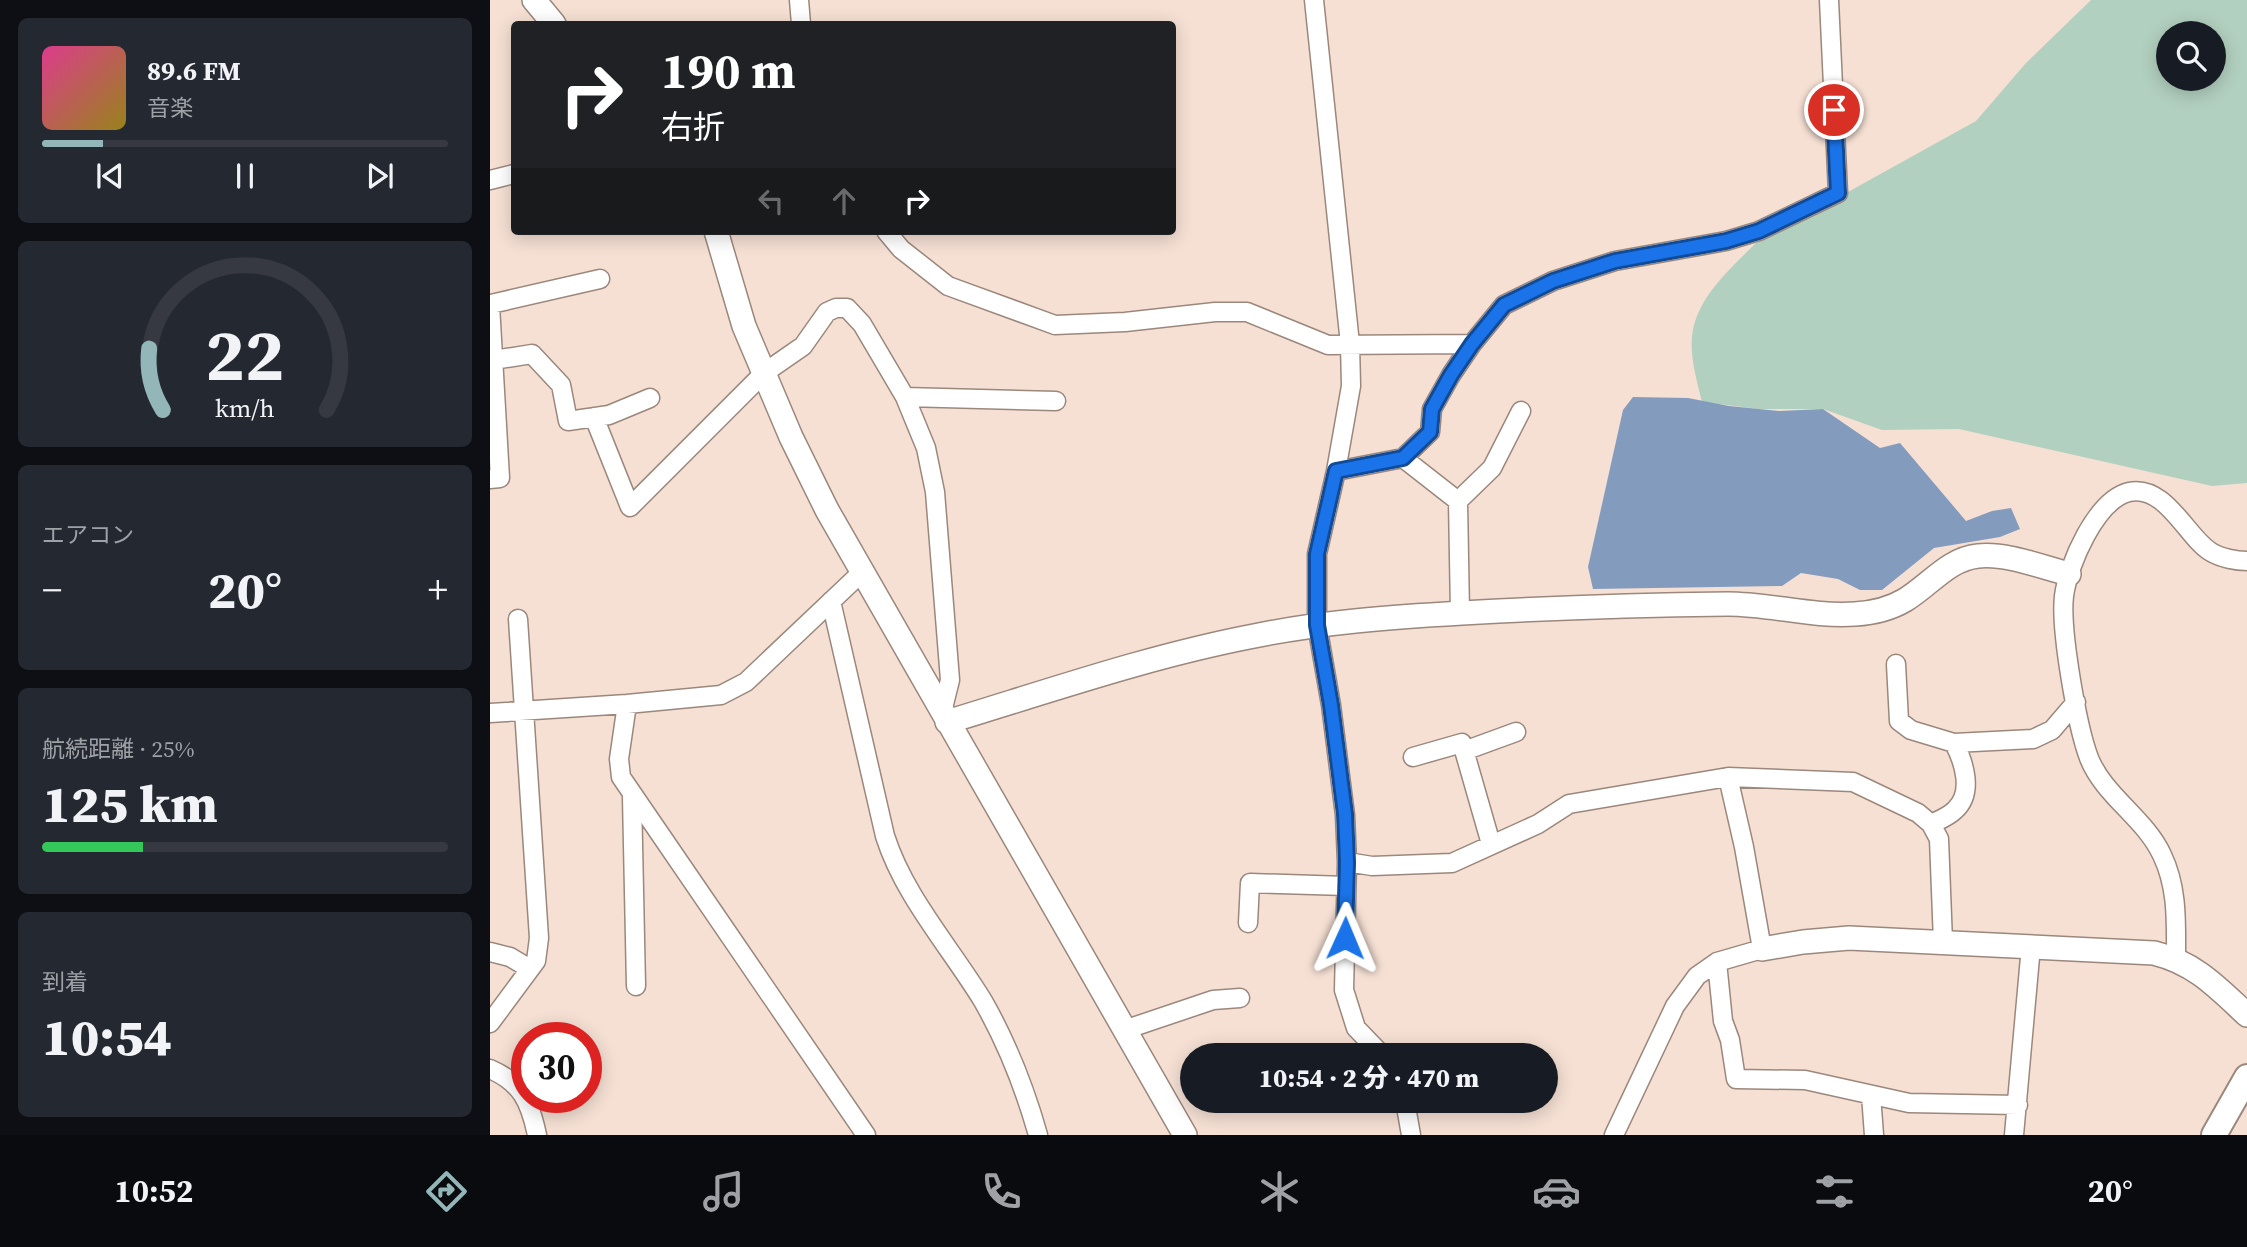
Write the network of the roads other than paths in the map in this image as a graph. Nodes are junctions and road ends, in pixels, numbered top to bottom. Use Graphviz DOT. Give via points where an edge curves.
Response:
graph roads {
  1 [pos="534,0"];
  2 [pos="799,0"];
  3 [pos="1314,0"];
  4 [pos="1829,0"];
  5 [pos="552,21"];
  6 [pos="801,21"];
  7 [pos="511,175"];
  8 [pos="490,180"];
  9 [pos="717,235"];
  10 [pos="889,235"];
  11 [pos="600,279"];
  12 [pos="490,304"];
  13 [pos="1350,344"];
  14 [pos="1472,344"];
  15 [pos="494,360"];
  16 [pos="764,373"];
  17 [pos="905,397"];
  18 [pos="650,398"];
  19 [pos="1056,401"];
  20 [pos="1521,411"];
  21 [pos="594,417"];
  22 [pos="1403,458"];
  23 [pos="1336,471"];
  24 [pos="490,480"];
  25 [pos="1458,501"];
  26 [pos="2247,561"];
  27 [pos="861,573"];
  28 [pos="2069,574"];
  29 [pos="831,601"];
  30 [pos="1461,613"];
  31 [pos="518,619"];
  32 [pos="1317,625"];
  33 [pos="1896,664"];
  34 [pos="2076,702"];
  35 [pos="627,704"];
  36 [pos="524,711"];
  37 [pos="490,713"];
  38 [pos="944,717"];
  39 [pos="1516,732"];
  40 [pos="1954,743"];
  41 [pos="1464,751"];
  42 [pos="1413,757"];
  43 [pos="1728,777"];
  44 [pos="632,797"];
  45 [pos="1931,824"];
  46 [pos="1491,844"];
  47 [pos="1347,862"];
  48 [pos="1346,886"];
  49 [pos="1248,923"];
  50 [pos="1943,942"];
  51 [pos="2031,946"];
  52 [pos="1762,948"];
  53 [pos="490,952"];
  54 [pos="2176,958"];
  55 [pos="1717,962"];
  56 [pos="530,969"];
  57 [pos="636,986"];
  58 [pos="1240,998"];
  59 [pos="2247,1015"];
  60 [pos="490,1023"];
  61 [pos="1125,1030"];
  62 [pos="1370,1043"];
  63 [pos="490,1069"];
  64 [pos="2247,1077"];
  65 [pos="1871,1095"];
  66 [pos="2018,1105"];
  67 [pos="1407,1113"];
  68 [pos="537,1135"];
  69 [pos="866,1135"];
  70 [pos="1038,1135"];
  71 [pos="1185,1135"];
  72 [pos="1411,1135"];
  73 [pos="1614,1135"];
  74 [pos="1874,1135"];
  75 [pos="2014,1135"];
  76 [pos="2214,1135"];
  1 -- 5 [label="street"];
  2 -- 6 [label="street"];
  3 -- 13 [label="street"];
  4 -- 14 [label="street" via="1838,193 1759,231 1615,261 1553,281 1504,305"];
  7 -- 8 [label="street"];
  9 -- 16 [label="street" via="744,326"];
  10 -- 13 [label="street" via="948,286 1055,325 1247,312 1328,345"];
  11 -- 12 [label="street"];
  12 -- 15 [label="street"];
  13 -- 14 [label="street"];
  13 -- 23 [label="street" via="1351,386"];
  14 -- 22 [label="street" via="1432,409 1430,432"];
  15 -- 21 [label="street" via="532,354 561,385 568,421"];
  15 -- 24 [label="street" via="500,478"];
  16 -- 17 [label="street" via="803,346 827,312 847,308 862,324"];
  16 -- 21 [label="street" via="630,507"];
  16 -- 27 [label="street"];
  17 -- 19 [label="street"];
  17 -- 38 [label="street" via="926,447 936,492 950,680"];
  18 -- 21 [label="street"];
  20 -- 25 [label="street" via="1492,468"];
  22 -- 23 [label="street"];
  22 -- 25 [label="street"];
  23 -- 32 [label="street" via="1317,554"];
  25 -- 30 [label="street"];
  26 -- 28 [label="street" via="2210,552 2151,494 2130,492 2110,503 2089,528"];
  27 -- 29 [label="street"];
  27 -- 38 [label="street"];
  28 -- 30 [label="street" via="1979,556 1960,560 1905,600 1860,614 1731,604"];
  28 -- 34 [label="street" via="2064,627"];
  29 -- 35 [label="street" via="733,690"];
  29 -- 70 [label="street" via="894,864 984,1003 1008,1051"];
  30 -- 32 [label="street"];
  31 -- 36 [label="street"];
  32 -- 38 [label="street" via="1151,660"];
  32 -- 47 [label="street" via="1345,814"];
  33 -- 40 [label="street" via="1899,721 1911,730"];
  34 -- 40 [label="street" via="2052,730 2034,739"];
  34 -- 54 [label="street" via="2089,757 2103,782 2162,854 2176,900"];
  35 -- 36 [label="street"];
  35 -- 44 [label="street" via="619,759 621,778"];
  36 -- 37 [label="street"];
  36 -- 56 [label="street" via="539,938 536,961"];
  38 -- 61 [label="street"];
  39 -- 41 [label="street"];
  40 -- 45 [label="street" via="1966,779 1964,796 1957,809"];
  41 -- 42 [label="street" via="1462,743"];
  41 -- 46 [label="street"];
  43 -- 45 [label="street" via="1853,782 1918,813"];
  43 -- 46 [label="street" via="1569,804 1538,824"];
  43 -- 52 [label="street"];
  44 -- 57 [label="street"];
  44 -- 69 [label="street"];
  45 -- 50 [label="street" via="1939,839"];
  46 -- 47 [label="street" via="1452,863 1372,866"];
  47 -- 48 [label="street"];
  48 -- 49 [label="street" via="1250,883"];
  48 -- 62 [label="street" via="1344,990 1356,1028"];
  50 -- 51 [label="street"];
  50 -- 52 [label="street" via="1849,938"];
  51 -- 54 [label="street"];
  51 -- 66 [label="street"];
  52 -- 55 [label="street"];
  53 -- 56 [label="street"];
  54 -- 59 [label="street" via="2206,977"];
  55 -- 65 [label="street" via="1723,1021 1736,1079 1805,1080"];
  55 -- 73 [label="street" via="1697,976 1675,1006"];
  56 -- 60 [label="street"];
  58 -- 61 [label="street" via="1213,1000"];
  61 -- 71 [label="street"];
  63 -- 68 [label="street" via="515,1083 527,1100"];
  64 -- 76 [label="main road"];
  65 -- 66 [label="street" via="1909,1103"];
  65 -- 74 [label="street"];
  66 -- 75 [label="street"];
  67 -- 72 [label="street"];
}
